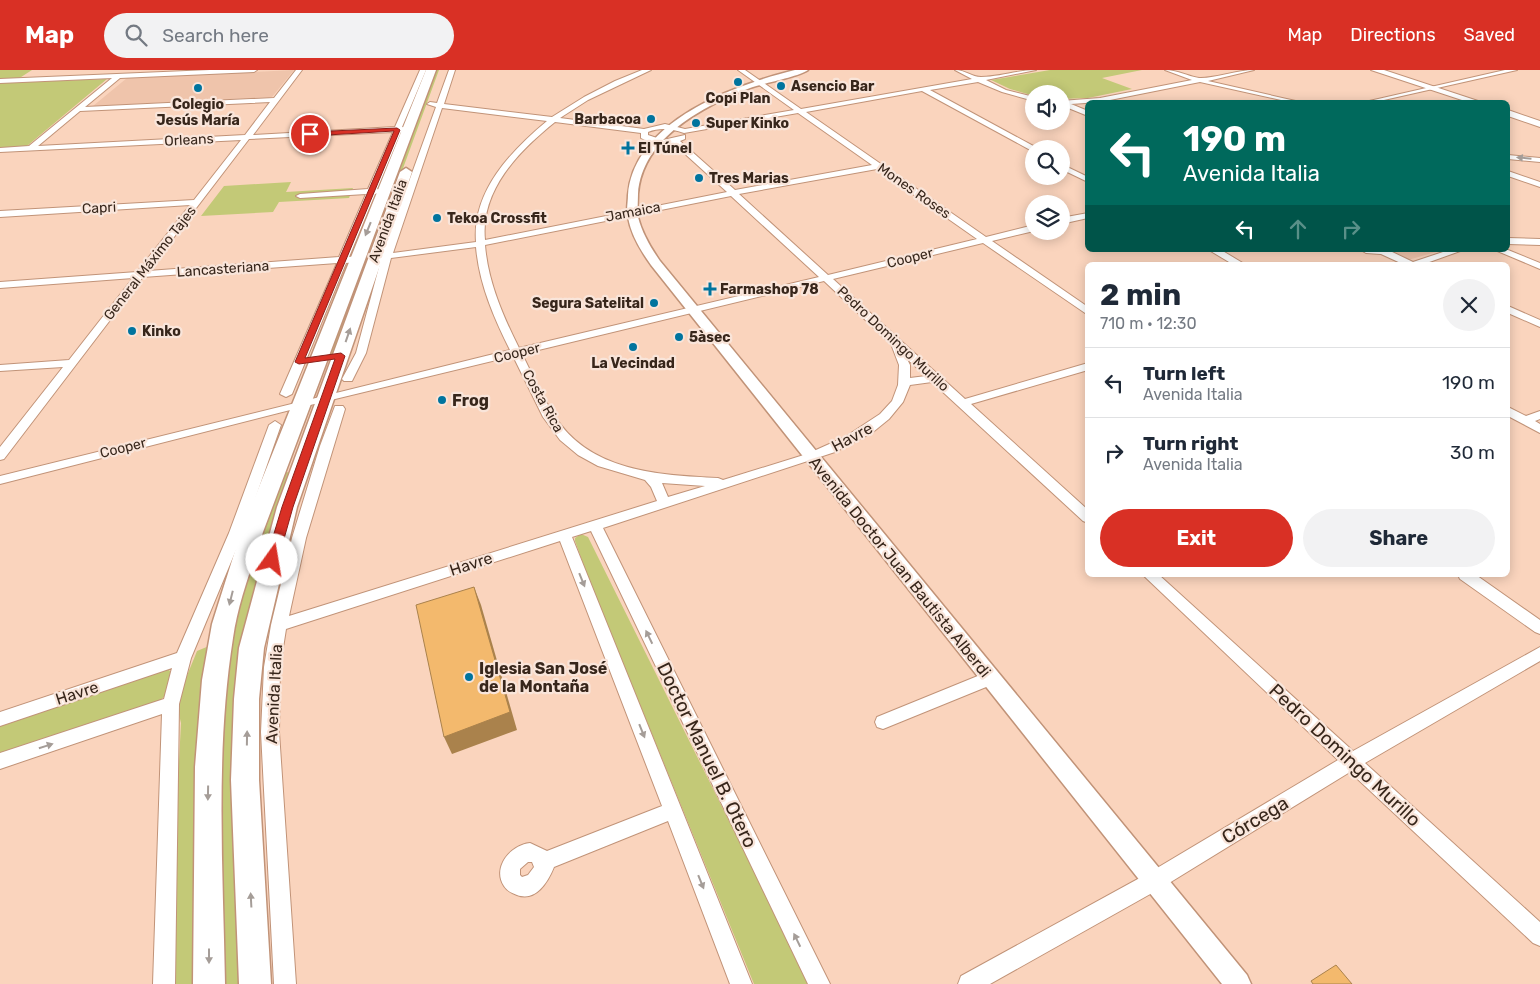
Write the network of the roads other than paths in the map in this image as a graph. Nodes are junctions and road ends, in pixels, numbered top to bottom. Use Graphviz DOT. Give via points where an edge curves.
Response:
graph roads {
  1 [pos="36,70"];
  2 [pos="254,70"];
  3 [pos="299,70"];
  4 [pos="423,70"];
  5 [pos="431,70"];
  6 [pos="442,70"];
  7 [pos="452,70"];
  8 [pos="621,70"];
  9 [pos="648,70"];
  10 [pos="741,70"];
  11 [pos="804,70"];
  12 [pos="958,70"];
  13 [pos="1033,70"];
  14 [pos="1168,70"];
  15 [pos="1251,70"];
  16 [pos="1375,70"];
  17 [pos="1514,70"];
  18 [pos="637,74"];
  19 [pos="118,76"];
  20 [pos="977,79"];
  21 [pos="21,80"];
  22 [pos="1198,80"];
  23 [pos="0,81"];
  24 [pos="759,82"];
  25 [pos="431,85"];
  26 [pos="1432,88"];
  27 [pos="923,89"];
  28 [pos="1128,94"];
  29 [pos="1025,98"];
  30 [pos="276,100"];
  31 [pos="1098,100"];
  32 [pos="1142,100"];
  33 [pos="1288,100"];
  34 [pos="1377,100"];
  35 [pos="1470,100"];
  36 [pos="1070,102"];
  37 [pos="1085,102"];
  38 [pos="435,104"];
  39 [pos="1070,106"];
  40 [pos="78,109"];
  41 [pos="799,110"];
  42 [pos="1085,113"];
  43 [pos="1510,114"];
  44 [pos="552,119"];
  45 [pos="1540,124"];
  46 [pos="403,129"];
  47 [pos="684,130"];
  48 [pos="664,135"];
  49 [pos="248,137"];
  50 [pos="1025,145"];
  51 [pos="30,148"];
  52 [pos="0,150"];
  53 [pos="1510,156"];
  54 [pos="1540,160"];
  55 [pos="1510,165"];
  56 [pos="878,166"];
  57 [pos="1540,167"];
  58 [pos="1070,171"];
  59 [pos="1531,171"];
  60 [pos="1510,174"];
  61 [pos="1516,176"];
  62 [pos="1540,176"];
  63 [pos="1085,178"];
  64 [pos="1540,185"];
  65 [pos="377,191"];
  66 [pos="733,192"];
  67 [pos="300,196"];
  68 [pos="198,202"];
  69 [pos="371,208"];
  70 [pos="632,212"];
  71 [pos="0,214"];
  72 [pos="1085,216"];
  73 [pos="1070,220"];
  74 [pos="1025,230"];
  75 [pos="985,240"];
  76 [pos="1510,241"];
  77 [pos="1540,242"];
  78 [pos="479,243"];
  79 [pos="1218,252"];
  80 [pos="1384,252"];
  81 [pos="1452,252"];
  82 [pos="1505,252"];
  83 [pos="387,256"];
  84 [pos="356,259"];
  85 [pos="342,260"];
  86 [pos="1236,262"];
  87 [pos="1406,262"];
  88 [pos="1421,262"];
  89 [pos="1540,266"];
  90 [pos="141,275"];
  91 [pos="827,278"];
  92 [pos="0,285"];
  93 [pos="693,310"];
  94 [pos="1085,310"];
  95 [pos="1510,310"];
  96 [pos="334,321"];
  97 [pos="316,323"];
  98 [pos="1540,324"];
  99 [pos="327,337"];
  100 [pos="309,339"];
  101 [pos="896,343"];
  102 [pos="517,352"];
  103 [pos="361,353"];
  104 [pos="341,356"];
  105 [pos="299,362"];
  106 [pos="72,363"];
  107 [pos="315,366"];
  108 [pos="1085,367"];
  109 [pos="0,368"];
  110 [pos="293,376"];
  111 [pos="935,378"];
  112 [pos="348,379"];
  113 [pos="906,382"];
  114 [pos="293,399"];
  115 [pos="963,403"];
  116 [pos="333,404"];
  117 [pos="1510,412"];
  118 [pos="1540,415"];
  119 [pos="1526,421"];
  120 [pos="275,425"];
  121 [pos="1540,429"];
  122 [pos="0,456"];
  123 [pos="295,456"];
  124 [pos="811,457"];
  125 [pos="650,478"];
  126 [pos="0,480"];
  127 [pos="730,482"];
  128 [pos="664,503"];
  129 [pos="1085,515"];
  130 [pos="595,525"];
  131 [pos="564,534"];
  132 [pos="233,564"];
  133 [pos="1152,577"];
  134 [pos="1468,577"];
  135 [pos="279,624"];
  136 [pos="1540,628"];
  137 [pos="1540,653"];
  138 [pos="183,658"];
  139 [pos="990,678"];
  140 [pos="171,704"];
  141 [pos="0,719"];
  142 [pos="884,722"];
  143 [pos="0,761"];
  144 [pos="1352,761"];
  145 [pos="673,810"];
  146 [pos="543,862"];
  147 [pos="1154,882"];
  148 [pos="280,919"];
  149 [pos="252,931"];
  150 [pos="1540,936"];
  151 [pos="164,984"];
  152 [pos="209,984"];
  153 [pos="255,984"];
  154 [pos="285,984"];
  155 [pos="742,984"];
  156 [pos="819,984"];
  157 [pos="969,984"];
  158 [pos="1238,984"];
  1 -- 21 [label="street"];
  2 -- 19 [label="street"];
  3 -- 30 [label="street, General Máximo Tajes"];
  4 -- 25 [label="street, Avenida Italia"];
  5 -- 25 [label="main road, Avenida Italia"];
  6 -- 25 [label="main road, Avenida Italia"];
  7 -- 25 [label="street, Avenida Italia"];
  8 -- 18 [label="street"];
  9 -- 18 [label="street, Costa Rica"];
  10 -- 24 [label="street, Mones Roses"];
  11 -- 24 [label="street"];
  12 -- 20 [label="street"];
  13 -- 20 [label="street"];
  14 -- 22 [label="street"];
  15 -- 22 [label="street"];
  16 -- 26 [label="main road"];
  17 -- 26 [label="street"];
  18 -- 44 [label="street, Costa Rica" via="588,97"];
  19 -- 21 [label="street"];
  19 -- 40 [label="street"];
  20 -- 27 [label="street"];
  20 -- 29 [label="street"];
  21 -- 23 [label="street"];
  22 -- 28 [label="street"];
  22 -- 33 [label="street"];
  24 -- 41 [label="street, Mones Roses"];
  24 -- 48 [label="street" via="709,104"];
  25 -- 38 [label="main road, Avenida Italia"];
  25 -- 46 [label="main road, Avenida Italia"];
  26 -- 34 [label="street"];
  26 -- 35 [label="main road"];
  27 -- 41 [label="street"];
  27 -- 50 [label="street"];
  28 -- 31 [label="street"];
  28 -- 32 [label="street"];
  30 -- 40 [label="street"];
  30 -- 49 [label="street, General Máximo Tajes"];
  36 -- 37 [label="street"];
  38 -- 44 [label="street"];
  38 -- 83 [label="street, Avenida Italia"];
  104 -- 38 [label="main road, Avenida Italia, one-way"];
  39 -- 42 [label="street"];
  40 -- 51 [label="street"];
  41 -- 47 [label="street"];
  41 -- 56 [label="street, Mones Roses"];
  43 -- 45 [label="main road"];
  44 -- 48 [label="street"];
  44 -- 78 [label="street, Costa Rica" via="513,155 494,184 484,210"];
  46 -- 49 [label="street, Orleans"];
  46 -- 65 [label="main road, Avenida Italia"];
  47 -- 48 [label="street"];
  47 -- 48 [label="street" via="684,136"];
  48 -- 66 [label="street, Pedro Domingo Murillo"];
  48 -- 70 [label="street, Avenida Doctor Juan Bautista Alberdi" via="639,170"];
  49 -- 51 [label="street, Orleans"];
  49 -- 68 [label="street, General Máximo Tajes"];
  51 -- 52 [label="street, Orleans"];
  54 -- 53 [label="street, one-way"];
  55 -- 59 [label="street"];
  56 -- 66 [label="street, Jamaica"];
  56 -- 75 [label="street, Mones Roses"];
  57 -- 59 [label="street"];
  58 -- 63 [label="street"];
  59 -- 61 [label="street"];
  59 -- 62 [label="street"];
  60 -- 61 [label="street"];
  61 -- 64 [label="street"];
  65 -- 67 [label="street"];
  65 -- 69 [label="main road, Avenida Italia"];
  66 -- 70 [label="street, Jamaica"];
  66 -- 91 [label="street, Pedro Domingo Murillo"];
  68 -- 71 [label="street, Capri"];
  68 -- 90 [label="street, General Máximo Tajes"];
  69 -- 84 [label="main road, Avenida Italia, one-way"];
  69 -- 85 [label="street, Avenida Italia"];
  70 -- 78 [label="street, Jamaica"];
  70 -- 93 [label="street, Avenida Doctor Juan Bautista Alberdi" via="648,253"];
  72 -- 73 [label="street"];
  74 -- 75 [label="street, Cooper"];
  75 -- 91 [label="street, Cooper"];
  75 -- 94 [label="street, Mones Roses"];
  76 -- 77 [label="street"];
  78 -- 83 [label="street, Jamaica"];
  78 -- 102 [label="street, Costa Rica" via="492,297"];
  79 -- 86 [label="street"];
  80 -- 87 [label="street"];
  81 -- 88 [label="street"];
  82 -- 89 [label="street"];
  83 -- 103 [label="street, Avenida Italia"];
  84 -- 85 [label="street, Lancasteriana"];
  84 -- 96 [label="main road, Avenida Italia"];
  85 -- 90 [label="street, Lancasteriana"];
  85 -- 97 [label="street, Avenida Italia"];
  90 -- 92 [label="street, Lancasteriana"];
  90 -- 106 [label="street, General Máximo Tajes"];
  91 -- 93 [label="street, Cooper"];
  91 -- 101 [label="street, Pedro Domingo Murillo"];
  93 -- 102 [label="street, Cooper"];
  93 -- 124 [label="street, Avenida Doctor Juan Bautista Alberdi"];
  95 -- 98 [label="street"];
  96 -- 97 [label="street"];
  96 -- 99 [label="main road, Avenida Italia"];
  97 -- 100 [label="street, Avenida Italia"];
  99 -- 100 [label="street"];
  99 -- 107 [label="main road, Avenida Italia"];
  100 -- 105 [label="street, Avenida Italia"];
  101 -- 111 [label="street, Pedro Domingo Murillo"];
  101 -- 113 [label="street" via="902,355"];
  102 -- 116 [label="street, Cooper"];
  102 -- 125 [label="street, Costa Rica" via="557,431 572,446 616,470"];
  103 -- 104 [label="street"];
  103 -- 112 [label="street, Avenida Italia"];
  104 -- 107 [label="street"];
  104 -- 116 [label="main road, Avenida Italia"];
  105 -- 107 [label="street"];
  105 -- 110 [label="street, Avenida Italia"];
  106 -- 109 [label="street"];
  106 -- 122 [label="street, General Máximo Tajes"];
  107 -- 110 [label="street"];
  107 -- 114 [label="main road, Avenida Italia"];
  107 -- 116 [label="main road" via="321,376 316,395"];
  108 -- 115 [label="street"];
  110 -- 114 [label="street, Avenida Italia"];
  111 -- 113 [label="street"];
  111 -- 115 [label="street, Pedro Domingo Murillo"];
  113 -- 124 [label="street, Havre" via="898,399 874,427 860,437"];
  114 -- 116 [label="street, Cooper"];
  114 -- 123 [label="main road, Avenida Italia"];
  114 -- 126 [label="street, Cooper"];
  115 -- 129 [label="street, Pedro Domingo Murillo"];
  116 -- 123 [label="main road, Avenida Italia"];
  117 -- 119 [label="street"];
  118 -- 119 [label="street"];
  119 -- 121 [label="street"];
  120 -- 123 [label="street, Avenida Italia"];
  123 -- 132 [label="main road, Avenida Italia" via="244,532"];
  123 -- 135 [label="street, Avenida Italia" via="299,538"];
  149 -- 123 [label="main road, Avenida Italia, one-way" via="246,779 250,658"];
  124 -- 127 [label="street, Havre"];
  124 -- 139 [label="street, Avenida Doctor Juan Bautista Alberdi"];
  125 -- 127 [label="street, Costa Rica"];
  125 -- 128 [label="street" via="657,485"];
  127 -- 128 [label="street, Havre"];
  128 -- 130 [label="street, Havre"];
  130 -- 131 [label="street, Havre"];
  156 -- 130 [label="street, Doctor Manuel B. Otero, one-way"];
  131 -- 135 [label="street, Havre"];
  131 -- 145 [label="street, one-way"];
  132 -- 138 [label="street, Avenida Italia"];
  132 -- 152 [label="main road, Avenida Italia, one-way" via="212,703 207,791"];
  133 -- 144 [label="street, Pedro Domingo Murillo"];
  134 -- 136 [label="street"];
  135 -- 148 [label="street, Avenida Italia" via="272,667 270,732"];
  137 -- 144 [label="street, Córcega"];
  138 -- 140 [label="street, Avenida Italia"];
  138 -- 141 [label="street, Havre"];
  139 -- 142 [label="street"];
  139 -- 147 [label="street, Avenida Doctor Juan Bautista Alberdi"];
  143 -- 140 [label="street, one-way"];
  140 -- 151 [label="street, Avenida Italia"];
  144 -- 147 [label="street, Córcega"];
  144 -- 150 [label="street, Pedro Domingo Murillo"];
  145 -- 146 [label="street"];
  145 -- 155 [label="street, one-way"];
  147 -- 157 [label="street, Córcega"];
  147 -- 158 [label="street, Avenida Doctor Juan Bautista Alberdi"];
  148 -- 149 [label="street"];
  148 -- 154 [label="street, Avenida Italia"];
  149 -- 153 [label="main road, Avenida Italia"];
}
